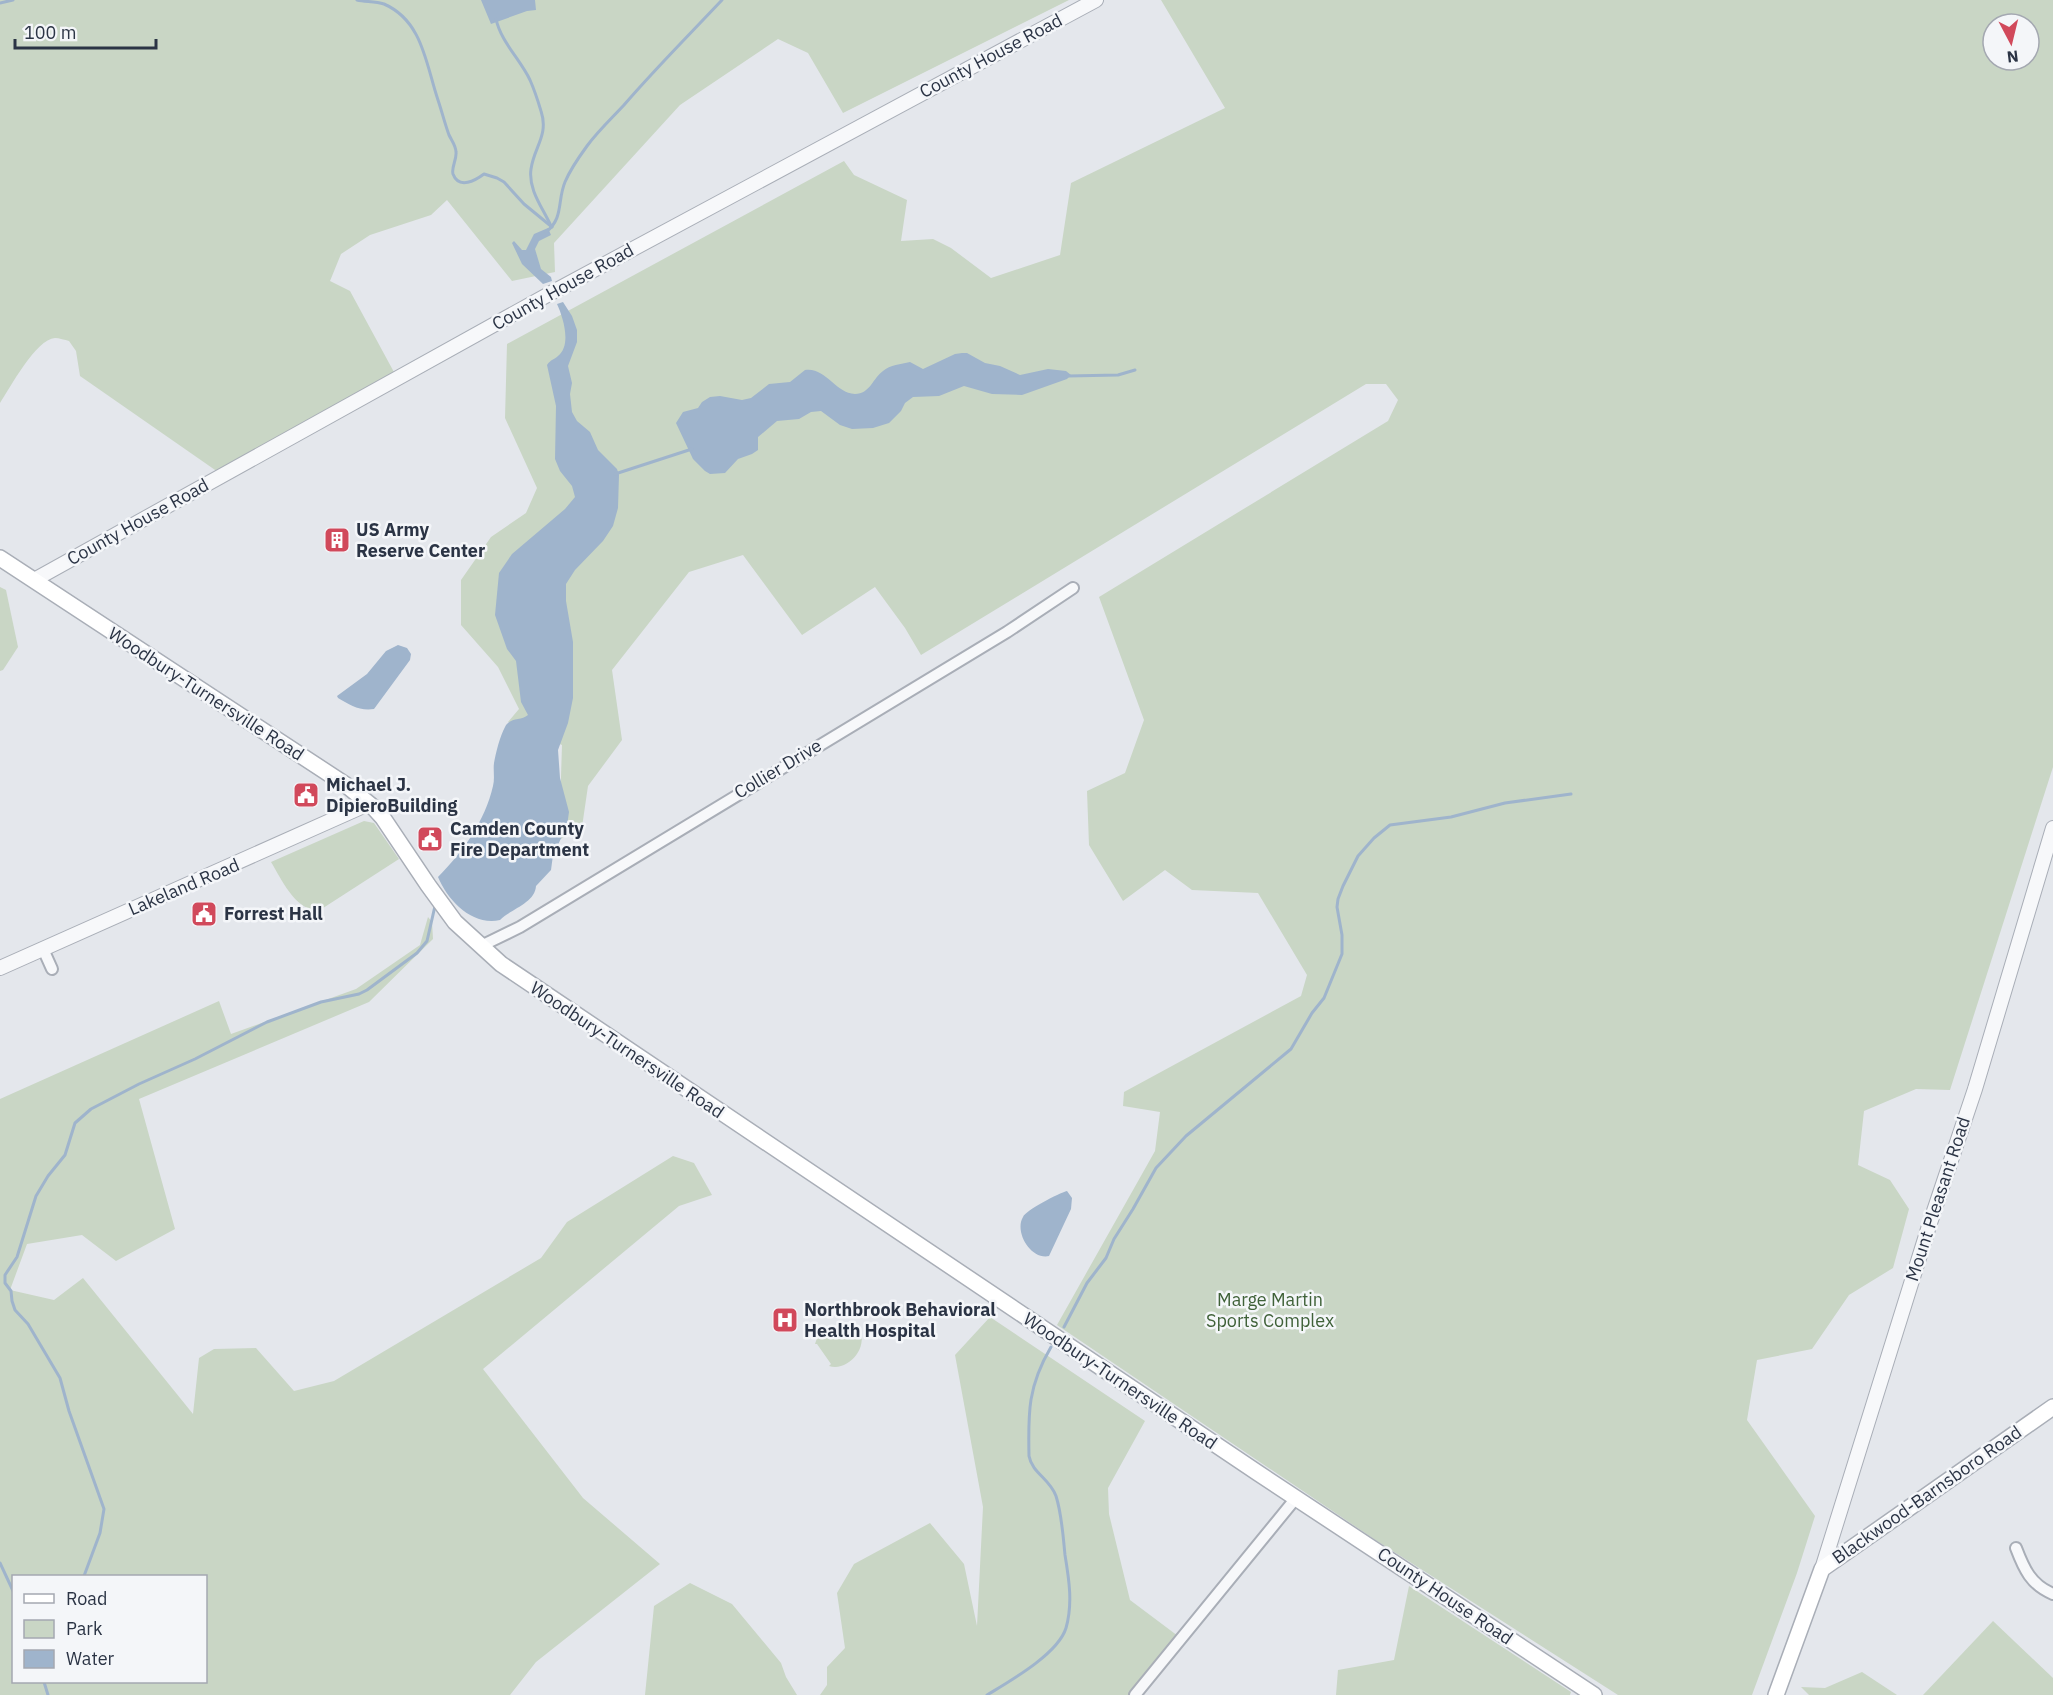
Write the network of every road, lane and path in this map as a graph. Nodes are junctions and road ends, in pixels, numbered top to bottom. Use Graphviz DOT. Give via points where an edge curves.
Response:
graph roads {
  1 [pos="1096,0"];
  2 [pos="0,558"];
  3 [pos="34,580"];
  4 [pos="1073,588"];
  5 [pos="368,804"];
  6 [pos="2053,828"];
  7 [pos="481,946"];
  8 [pos="43,949"];
  9 [pos="0,968"];
  10 [pos="52,969"];
  11 [pos="2053,1407"];
  12 [pos="1296,1498"];
  13 [pos="2016,1548"];
  14 [pos="1822,1569"];
  15 [pos="2053,1594"];
  16 [pos="1135,1695"];
  17 [pos="1594,1695"];
  18 [pos="1776,1695"];
  1 -- 3 [label="street, County House Road" via="550,293"];
  2 -- 3 [label="main road, Woodbury-Turnersville Road"];
  3 -- 5 [label="main road, Woodbury-Turnersville Road" via="344,784"];
  4 -- 7 [label="street, Collier Drive" via="1007,632 520,927"];
  5 -- 7 [label="main road, Woodbury-Turnersville Road" via="383,818 448,912"];
  5 -- 8 [label="street, Lakeland Road"];
  6 -- 14 [label="street, Mount Pleasant Road" via="1975,1089"];
  7 -- 12 [label="main road, Woodbury-Turnersville Road" via="552,999"];
  8 -- 9 [label="street, Lakeland Road"];
  8 -- 10 [label="street"];
  11 -- 14 [label="main road, Blackwood-Barnsboro Road"];
  12 -- 16 [label="street"];
  12 -- 17 [label="main road, County House Road"];
  13 -- 15 [label="street" via="2029,1578"];
  14 -- 18 [label="main road, Blackwood-Barnsboro Road"];
}
